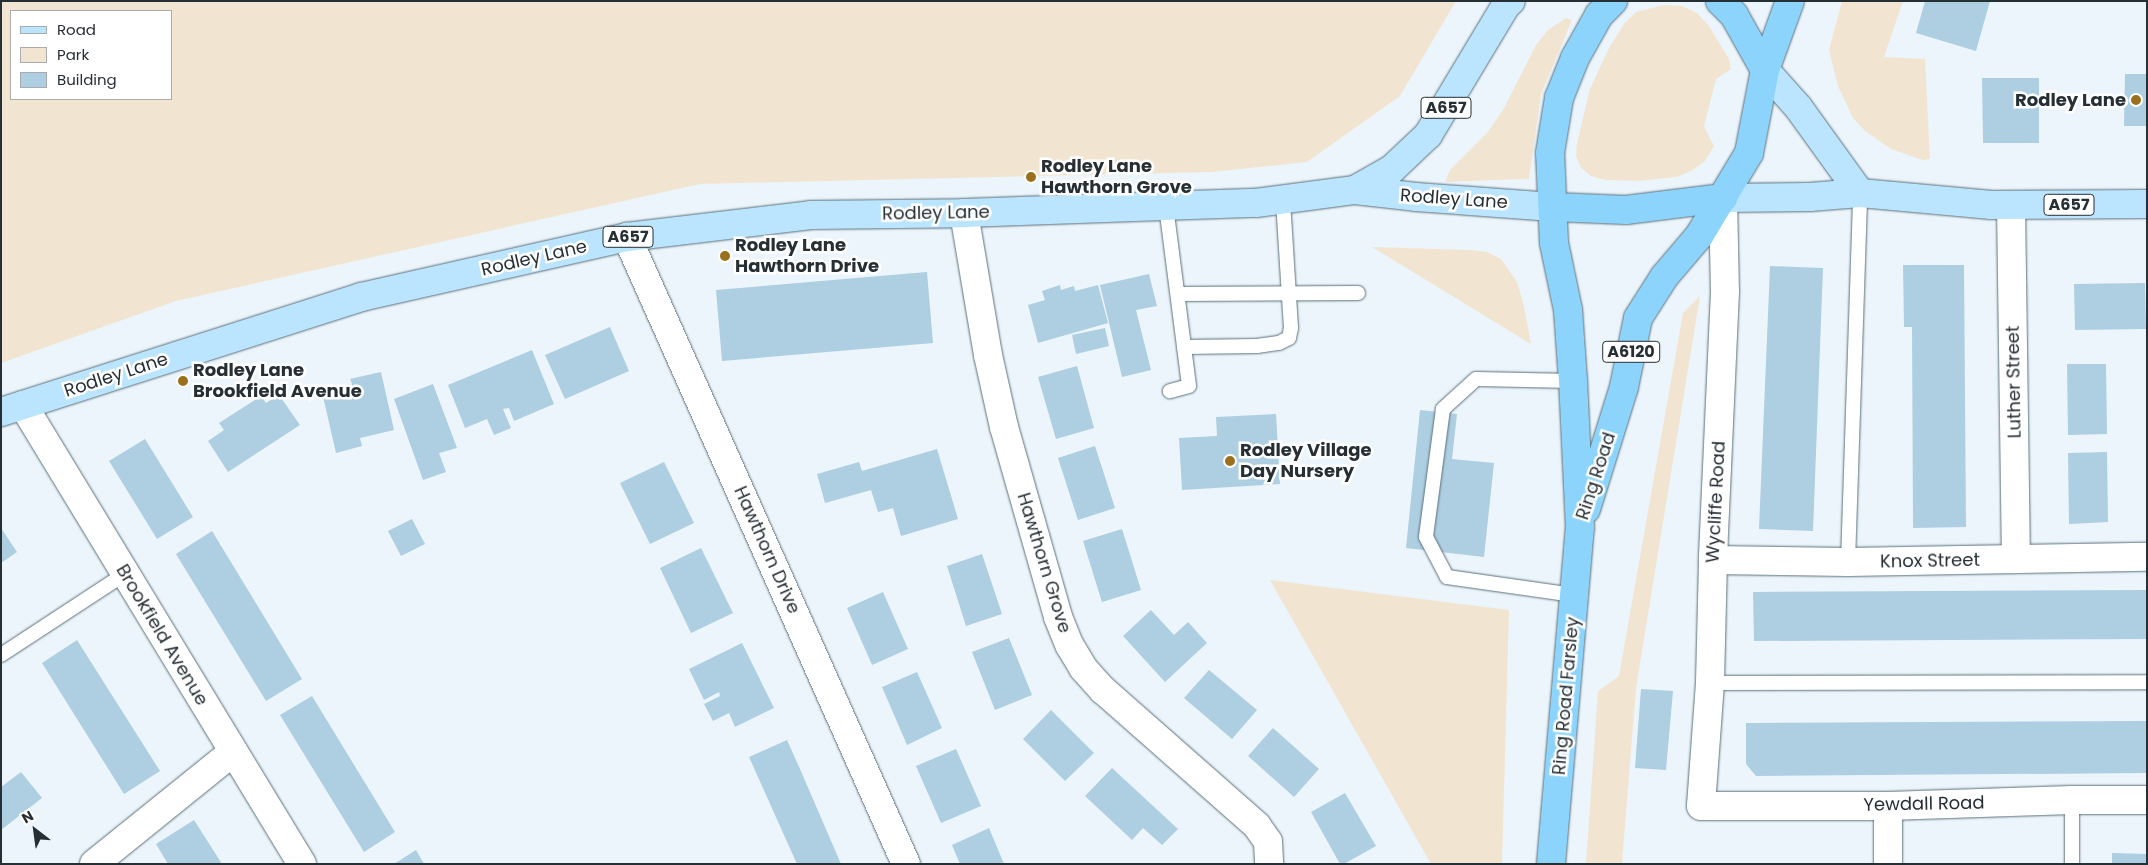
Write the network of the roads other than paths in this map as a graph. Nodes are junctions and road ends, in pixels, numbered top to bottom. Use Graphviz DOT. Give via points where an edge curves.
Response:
graph roads {
  1 [pos="1511,1"];
  2 [pos="1612,1"];
  3 [pos="1720,1"];
  4 [pos="1790,1"];
  5 [pos="1765,70"];
  6 [pos="1355,190"];
  7 [pos="1860,193"];
  8 [pos="1723,198"];
  9 [pos="1283,200"];
  10 [pos="2147,204"];
  11 [pos="2011,205"];
  12 [pos="1166,206"];
  13 [pos="1553,206"];
  14 [pos="964,213"];
  15 [pos="627,237"];
  16 [pos="1289,293"];
  17 [pos="1358,293"];
  18 [pos="1178,294"];
  19 [pos="1184,347"];
  20 [pos="1574,381"];
  21 [pos="1170,390"];
  22 [pos="12,408"];
  23 [pos="1580,528"];
  24 [pos="2147,557"];
  25 [pos="2016,559"];
  26 [pos="1713,560"];
  27 [pos="1848,562"];
  28 [pos="125,574"];
  29 [pos="1574,595"];
  30 [pos="1,656"];
  31 [pos="1710,682"];
  32 [pos="2147,682"];
  33 [pos="233,752"];
  34 [pos="2072,800"];
  35 [pos="2147,800"];
  36 [pos="1702,806"];
  37 [pos="1888,806"];
  38 [pos="94,864"];
  39 [pos="302,864"];
  40 [pos="906,864"];
  41 [pos="1269,864"];
  42 [pos="1551,864"];
  43 [pos="1888,864"];
  44 [pos="2072,864"];
  1 -- 6 [label="main road, Rodley Lane / A657" via="1428,135 1392,169"];
  2 -- 13 [label="highway, A6120" via="1599,15 1575,58 1559,98 1550,153"];
  3 -- 5 [label="highway" via="1734,15"];
  4 -- 5 [label="highway, A6120"];
  5 -- 7 [label="main road" via="1798,107"];
  5 -- 8 [label="highway, A6120" via="1749,153"];
  6 -- 9 [label="main road, Rodley Lane / A657"];
  6 -- 13 [label="main road, Rodley Lane / A657"];
  7 -- 8 [label="main road, A657"];
  7 -- 11 [label="main road, A657"];
  7 -- 27 [label="lane"];
  8 -- 13 [label="highway" via="1626,210"];
  8 -- 23 [label="highway, Ring Road / A6120" via="1638,318 1624,387"];
  8 -- 26 [label="street, Wycliffe Road" via="1725,291"];
  9 -- 12 [label="main road, Rodley Lane / A657"];
  9 -- 16 [label="lane"];
  10 -- 11 [label="main road, A657"];
  11 -- 25 [label="street, Luther Street"];
  12 -- 14 [label="main road, Rodley Lane / A657"];
  12 -- 18 [label="lane"];
  13 -- 20 [label="highway, Ring Road / A6120" via="1554,243 1568,310"];
  14 -- 15 [label="main road, Rodley Lane / A657" via="811,215"];
  14 -- 41 [label="street, Hawthorn Grove" via="1004,427 1058,617 1070,646 1083,668 1103,690 1257,826 1268,842"];
  15 -- 22 [label="main road, Rodley Lane / A657" via="361,297"];
  15 -- 40 [label="street, Hawthorn Drive"];
  16 -- 17 [label="lane"];
  16 -- 18 [label="lane"];
  16 -- 19 [label="lane" via="1289,338 1257,346"];
  18 -- 19 [label="lane"];
  19 -- 21 [label="lane" via="1189,386"];
  20 -- 23 [label="highway, Ring Road / A6120"];
  20 -- 29 [label="lane" via="1476,379 1443,409 1426,537 1447,577"];
  22 -- 28 [label="street, Brookfield Avenue"];
  23 -- 29 [label="highway, Ring Road Farsley / A6120"];
  24 -- 25 [label="street, Knox Street"];
  25 -- 27 [label="street, Knox Street"];
  26 -- 27 [label="street, Knox Street"];
  26 -- 31 [label="street, Wycliffe Road"];
  28 -- 30 [label="lane"];
  28 -- 33 [label="street, Brookfield Avenue"];
  29 -- 42 [label="highway, Ring Road Farsley / A6120"];
  31 -- 32 [label="lane"];
  31 -- 36 [label="street, Wycliffe Road"];
  33 -- 38 [label="street"];
  33 -- 39 [label="street, Brookfield Avenue"];
  34 -- 35 [label="street, Yewdall Road"];
  34 -- 37 [label="street, Yewdall Road"];
  34 -- 44 [label="lane"];
  36 -- 37 [label="street, Yewdall Road"];
  37 -- 43 [label="street"];
}
